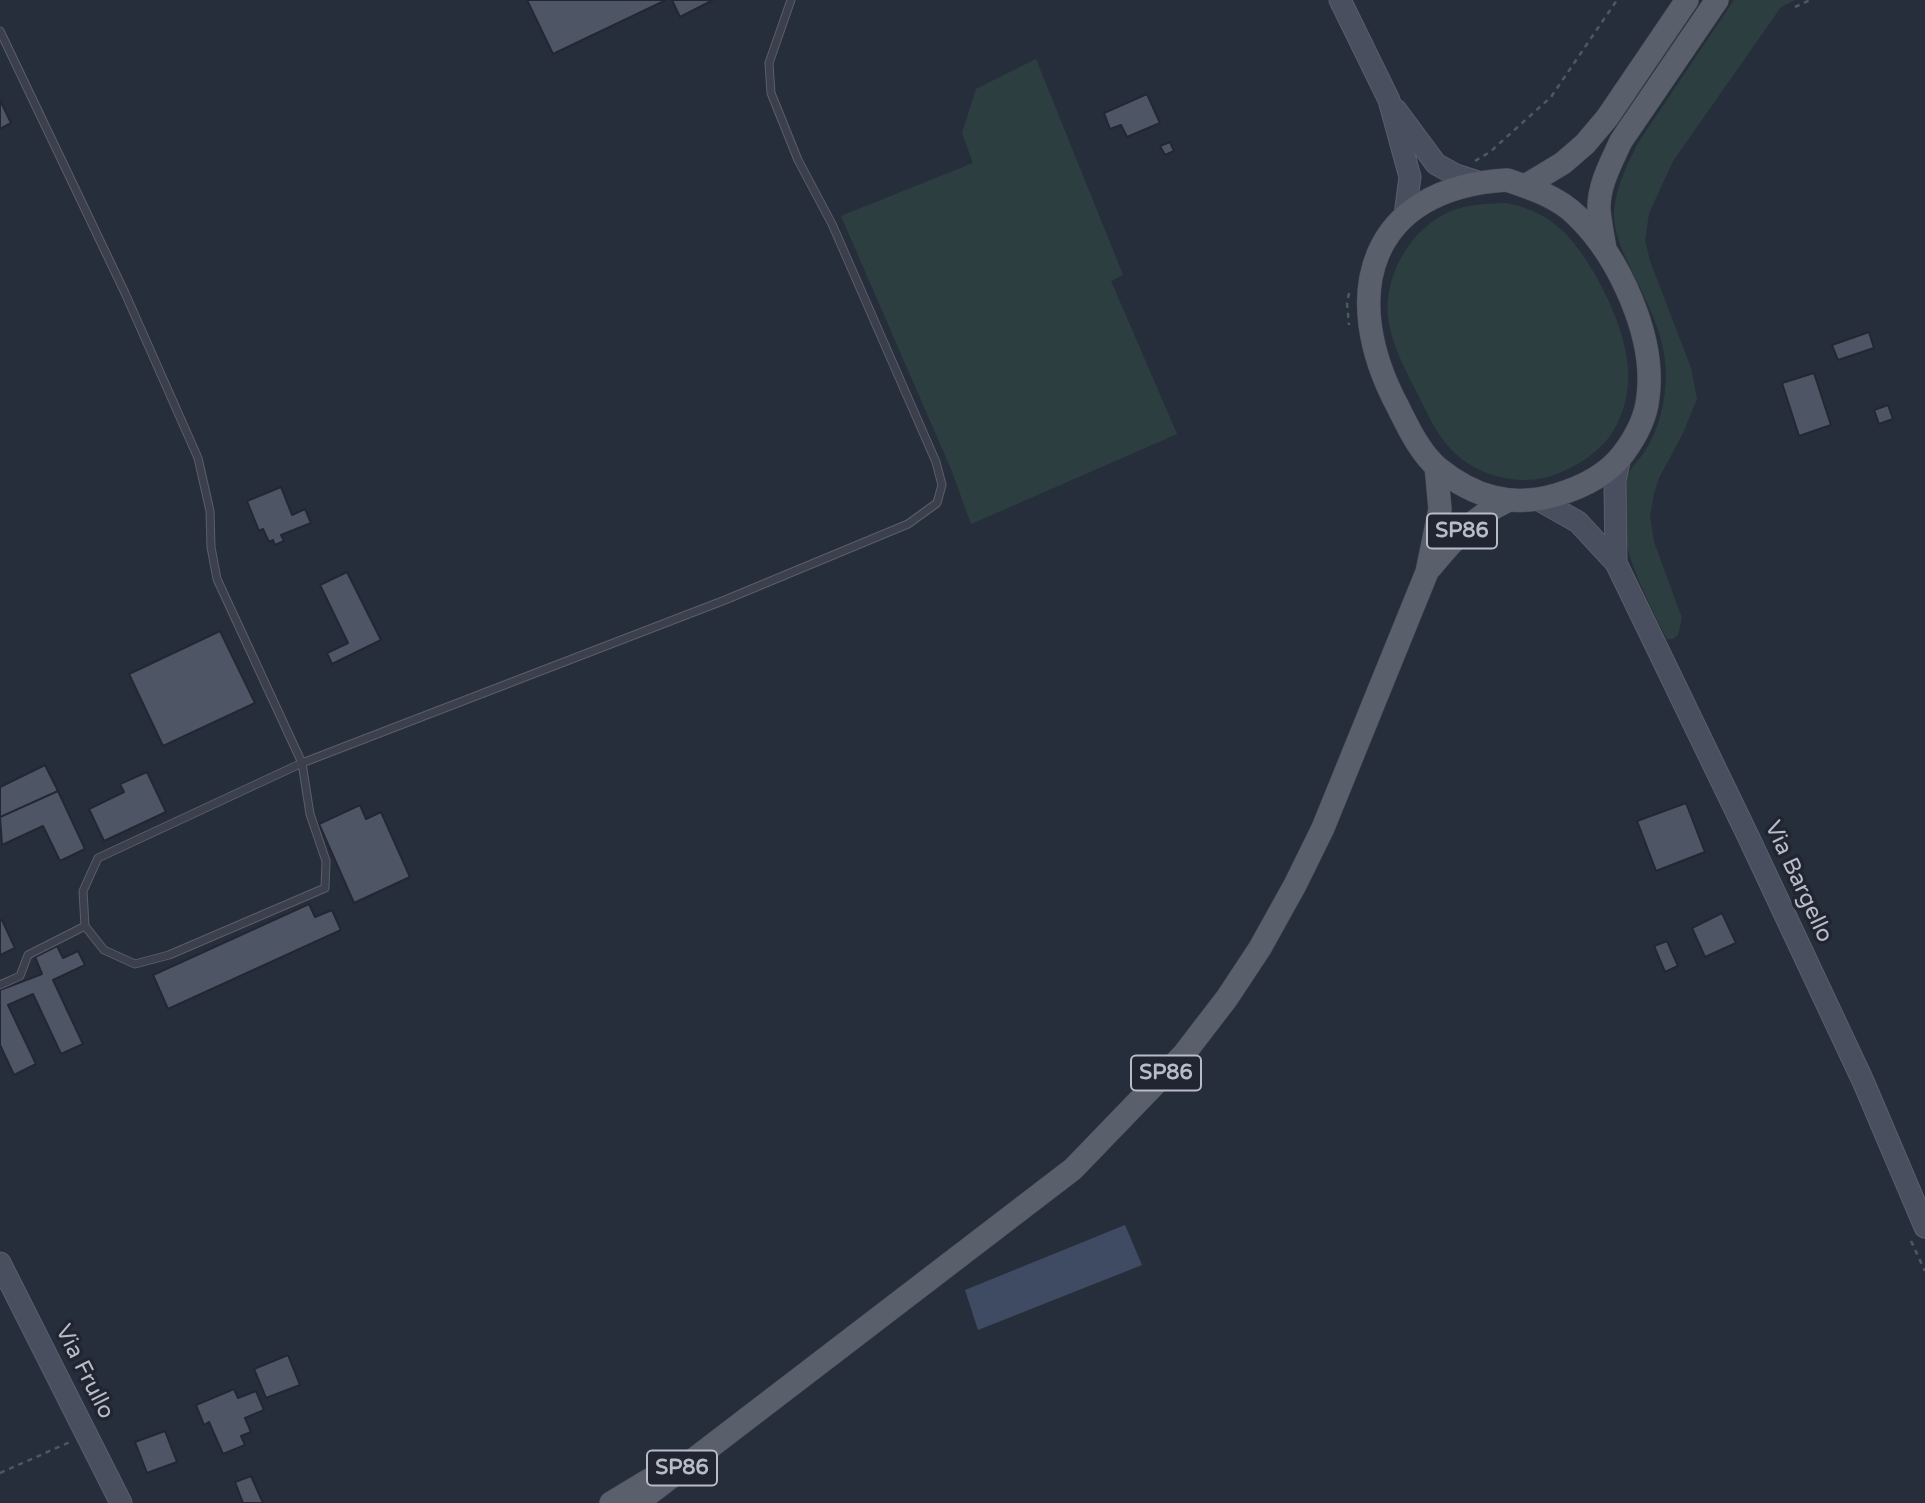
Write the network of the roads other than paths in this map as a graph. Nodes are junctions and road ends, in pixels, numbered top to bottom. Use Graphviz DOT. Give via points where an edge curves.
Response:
graph roads {
  1 [pos="791,0"];
  2 [pos="1340,0"];
  3 [pos="1687,0"];
  4 [pos="1717,0"];
  5 [pos="0,31"];
  6 [pos="1389,100"];
  7 [pos="1474,172"];
  8 [pos="1525,186"];
  9 [pos="1405,215"];
  10 [pos="1605,249"];
  11 [pos="1620,458"];
  12 [pos="1436,466"];
  13 [pos="1539,499"];
  14 [pos="1507,501"];
  15 [pos="1616,563"];
  16 [pos="1427,572"];
  17 [pos="302,763"];
  18 [pos="85,926"];
  19 [pos="0,985"];
  20 [pos="1918,1233"];
  21 [pos="0,1263"];
  22 [pos="727,1434"];
  23 [pos="121,1503"];
  24 [pos="611,1503"];
  25 [pos="637,1503"];
  26 [pos="649,1503"];
  1 -- 17 [label="lane" via="769,63 771,93 936,462 942,485 937,503 908,524 737,595"];
  2 -- 6 [label="main road"];
  3 -- 8 [label="main road" via="1585,144"];
  4 -- 10 [label="main road" via="1621,141 1610,165 1599,209"];
  5 -- 17 [label="lane" via="198,458 210,510 217,579"];
  6 -- 7 [label="main road" via="1436,164 1456,175"];
  6 -- 9 [label="main road" via="1410,177"];
  7 -- 8 [label="main road"];
  7 -- 9 [label="main road"];
  8 -- 10 [label="main road" via="1576,215"];
  9 -- 12 [label="main road" via="1376,255 1368,283 1368,317 1387,387 1413,436"];
  10 -- 11 [label="main road" via="1640,324 1648,354 1648,401 1636,435"];
  11 -- 13 [label="main road" via="1573,490"];
  11 -- 15 [label="main road, Via Bargello" via="1615,480"];
  12 -- 14 [label="main road" via="1457,482"];
  12 -- 16 [label="main road, SP86" via="1440,509"];
  13 -- 14 [label="main road"];
  13 -- 15 [label="main road, Via Bargello" via="1578,522"];
  14 -- 16 [label="main road, SP86" via="1469,524"];
  15 -- 20 [label="main road, Via Bargello" via="1857,1069"];
  16 -- 22 [label="main road, SP86" via="1323,828 1295,885 1260,948 1184,1054 1073,1169"];
  17 -- 18 [label="lane" via="98,858 83,891"];
  17 -- 18 [label="lane" via="310,814 326,861 325,888 169,955 135,964 104,950"];
  18 -- 19 [label="lane" via="28,956 20,976"];
  21 -- 23 [label="main road, Via Frullo"];
  22 -- 24 [label="main road"];
  22 -- 25 [label="main road, SP86"];
  22 -- 26 [label="main road"];
}
